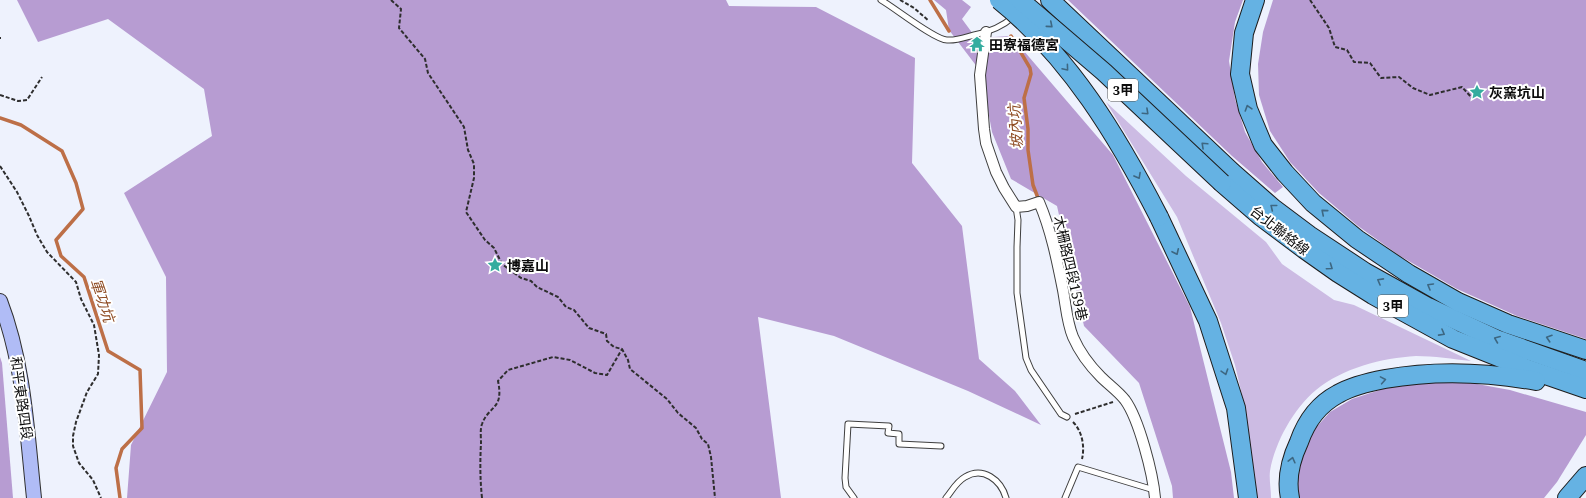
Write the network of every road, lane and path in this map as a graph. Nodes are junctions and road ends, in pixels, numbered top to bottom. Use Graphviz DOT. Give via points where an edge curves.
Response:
graph roads {
  1 [pos="391,0"];
  2 [pos="881,0"];
  3 [pos="999,0"];
  4 [pos="1020,0"];
  5 [pos="1034,0"];
  6 [pos="1050,0"];
  7 [pos="1255,0"];
  8 [pos="1310,0"];
  9 [pos="986,32"];
  10 [pos="42,77"];
  11 [pos="0,95"];
  12 [pos="1472,98"];
  13 [pos="0,166"];
  14 [pos="1227,178"];
  15 [pos="1016,207"];
  16 [pos="0,301"];
  17 [pos="622,349"];
  18 [pos="1586,350"];
  19 [pos="1586,371"];
  20 [pos="1586,389"];
  21 [pos="1124,399"];
  22 [pos="1067,417"];
  23 [pos="941,446"];
  24 [pos="1078,467"];
  25 [pos="1586,478"];
  26 [pos="1155,494"];
  27 [pos="34,498"];
  28 [pos="101,498"];
  29 [pos="482,498"];
  30 [pos="715,498"];
  31 [pos="854,498"];
  32 [pos="946,498"];
  33 [pos="1006,498"];
  34 [pos="1065,498"];
  35 [pos="1248,498"];
  36 [pos="1290,498"];
  37 [pos="1567,498"];
  38 [pos="1573,498"];
  1 -- 17 [label="path" via="401,8 399,28 425,59 428,73 464,127 468,150 474,164 474,178 466,212 485,240 494,248 502,264 520,278 531,281 537,288 558,297 566,308 574,310 589,328 606,334 607,341"];
  2 -- 9 [label="lane" via="945,40"];
  3 -- 35 [label="highway, one-way, bridge" via="1047,46 1082,88 1112,132 1159,217 1208,321 1236,408"];
  4 -- 14 [label="highway, 台北聯絡線 / 3甲, one-way, bridge"];
  5 -- 9 [label="lane" via="1007,23"];
  14 -- 6 [label="highway, 台北聯絡線 / 3甲, one-way"];
  18 -- 7 [label="highway, one-way" via="1508,324 1458,302 1409,274 1357,239 1313,203 1263,144 1248,109 1240,74 1244,34"];
  8 -- 12 [label="path" via="1329,28 1335,47 1347,50 1354,62 1370,63 1381,78 1399,77 1412,88 1430,95 1462,87"];
  9 -- 15 [label="street" via="980,76 986,143 996,172"];
  10 -- 11 [label="path" via="26,100 18,101"];
  13 -- 28 [label="path" via="17,192 47,252 76,282 94,325 99,355 98,374 87,392 76,422 73,446 78,463 93,480"];
  19 -- 14 [label="highway, 台北聯絡線 / 3甲, one-way" via="1496,339 1428,307 1365,272"];
  14 -- 20 [label="highway, 台北聯絡線 / 3甲, one-way" via="1260,216 1338,273 1373,294 1453,339"];
  15 -- 21 [label="street, 木柵路四段159巷" via="1040,202 1056,255 1072,336 1082,356"];
  15 -- 22 [label="lane" via="1017,293 1026,358 1031,370 1061,414"];
  16 -- 27 [label="main road, 和平東路四段" via="13,340 21,379"];
  17 -- 29 [label="path" via="607,375 595,374 570,360 553,357 508,370 498,381 501,392 497,406 481,425 479,475"];
  17 -- 30 [label="path" via="630,369 668,399 708,444"];
  36 -- 20 [label="highway, one-way" via="1288,490 1292,459 1304,427 1321,406 1339,393 1367,382 1434,373 1476,373"];
  21 -- 22 [label="path"];
  21 -- 26 [label="street, 木柵路四段159巷" via="1135,420"];
  22 -- 24 [label="path" via="1078,429 1083,442 1083,457"];
  23 -- 31 [label="lane" via="899,444 899,434 888,433 889,426 848,424 845,478 846,487"];
  24 -- 26 [label="lane"];
  24 -- 34 [label="lane"];
  25 -- 37 [label="highway"];
  25 -- 38 [label="highway"];
  32 -- 33 [label="lane" via="957,483 975,473 993,477 1004,490"];
}
